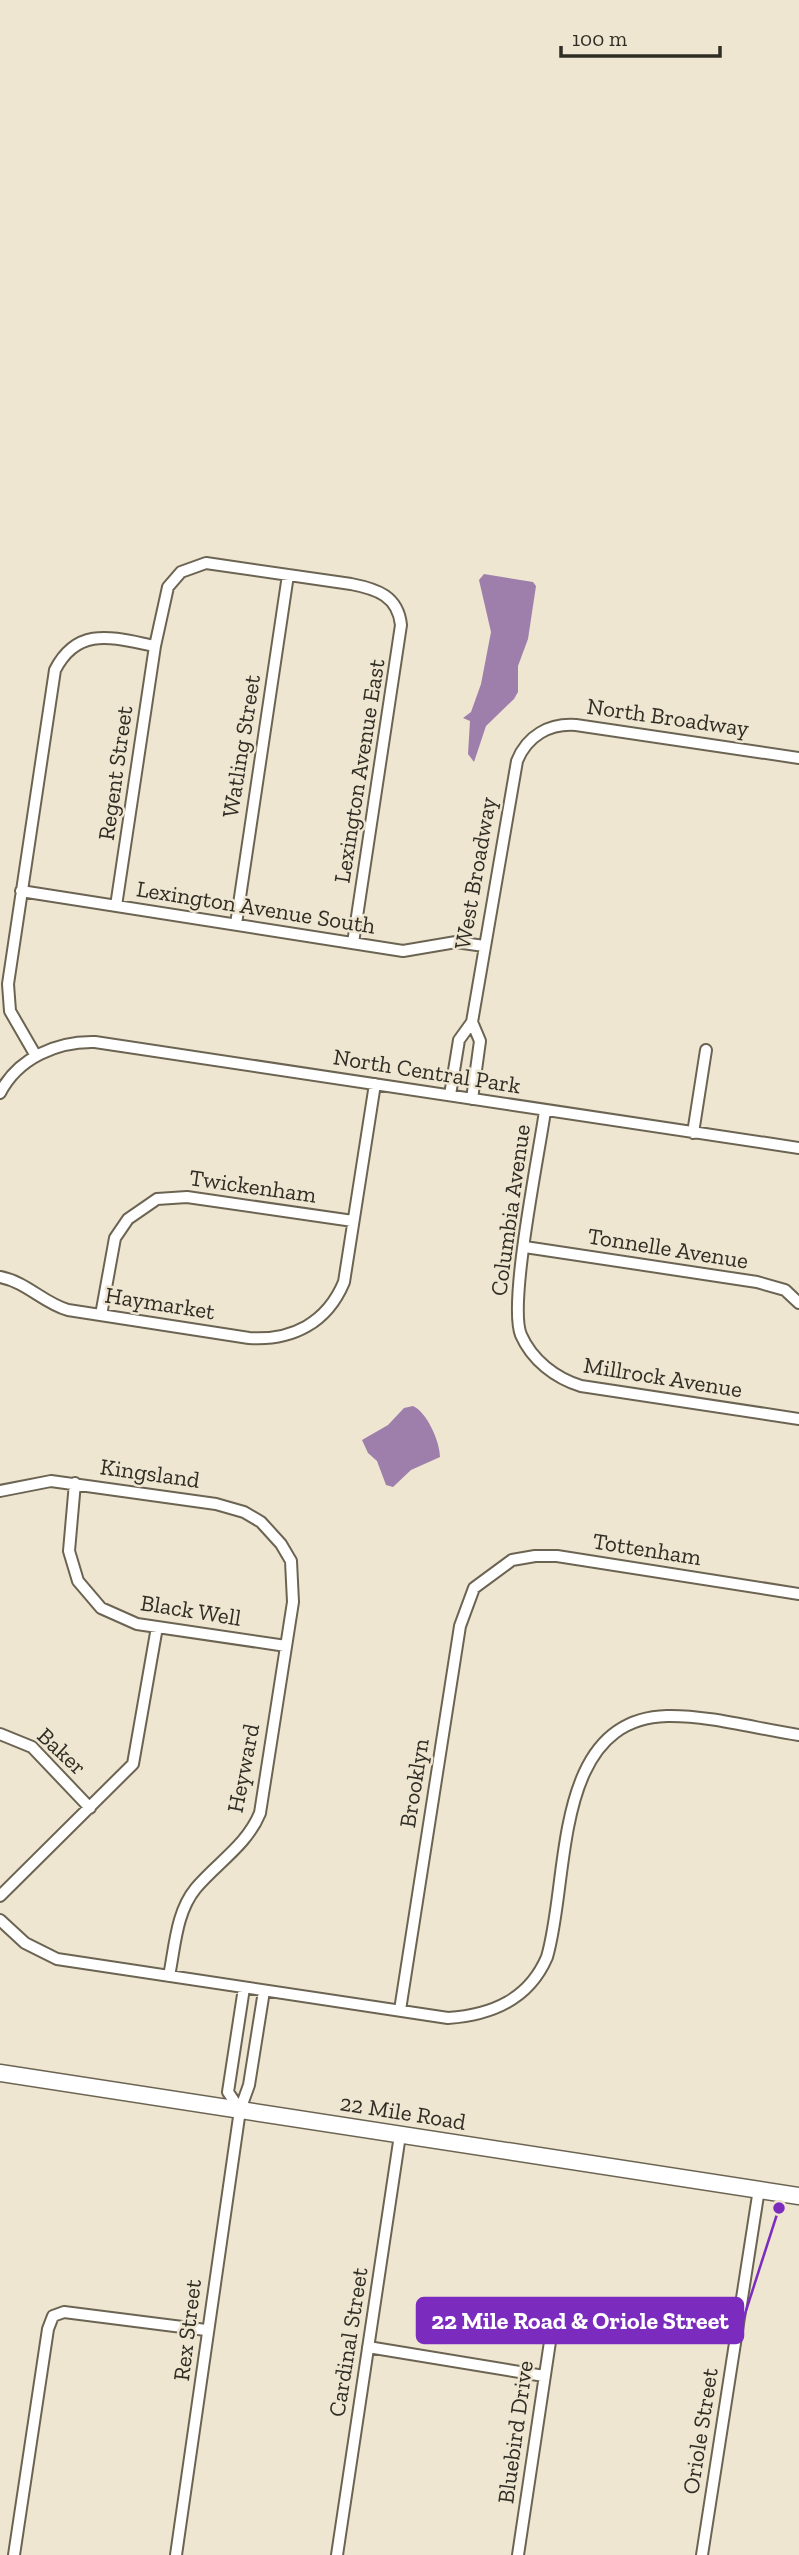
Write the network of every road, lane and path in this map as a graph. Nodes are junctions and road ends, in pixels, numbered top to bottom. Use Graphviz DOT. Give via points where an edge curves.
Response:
graph roads {
  1 [pos="288,575"];
  2 [pos="397,607"];
  3 [pos="155,646"];
  4 [pos="533,737"];
  5 [pos="799,758"];
  6 [pos="21,891"];
  7 [pos="116,906"];
  8 [pos="236,924"];
  9 [pos="354,943"];
  10 [pos="484,946"];
  11 [pos="472,1022"];
  12 [pos="706,1050"];
  13 [pos="36,1056"];
  14 [pos="455,1066"];
  15 [pos="476,1069"];
  16 [pos="374,1084"];
  17 [pos="0,1093"];
  18 [pos="450,1095"];
  19 [pos="472,1099"];
  20 [pos="545,1111"];
  21 [pos="693,1133"];
  22 [pos="799,1149"];
  23 [pos="352,1221"];
  24 [pos="525,1247"];
  25 [pos="0,1277"];
  26 [pos="799,1303"];
  27 [pos="101,1315"];
  28 [pos="531,1353"];
  29 [pos="799,1419"];
  30 [pos="75,1483"];
  31 [pos="0,1490"];
  32 [pos="281,1544"];
  33 [pos="491,1572"];
  34 [pos="799,1594"];
  35 [pos="157,1627"];
  36 [pos="286,1646"];
  37 [pos="0,1734"];
  38 [pos="799,1735"];
  39 [pos="90,1808"];
  40 [pos="0,1896"];
  41 [pos="0,1920"];
  42 [pos="170,1976"];
  43 [pos="244,1988"];
  44 [pos="264,1991"];
  45 [pos="400,2010"];
  46 [pos="0,2073"];
  47 [pos="240,2110"];
  48 [pos="400,2135"];
  49 [pos="759,2189"];
  50 [pos="799,2196"];
  51 [pos="554,2315"];
  52 [pos="206,2330"];
  53 [pos="368,2347"];
  54 [pos="544,2376"];
  55 [pos="14,2555"];
  56 [pos="177,2555"];
  57 [pos="337,2555"];
  58 [pos="518,2555"];
  59 [pos="702,2555"];
  1 -- 2 [label="street, Regent Street" via="370,587"];
  1 -- 3 [label="street, Regent Street" via="214,563 189,567 168,587"];
  1 -- 8 [label="street, Watling Street"];
  2 -- 9 [label="street, Lexington Avenue East" via="401,632"];
  3 -- 6 [label="street" via="103,636 85,640 64,653 55,670"];
  3 -- 7 [label="street, Regent Street"];
  4 -- 5 [label="street, North Broadway" via="551,727 576,725"];
  4 -- 10 [label="street, West Broadway" via="517,761"];
  6 -- 7 [label="street, Lexington Avenue South"];
  6 -- 13 [label="street" via="7,999"];
  7 -- 8 [label="street, Lexington Avenue South"];
  8 -- 9 [label="street, Lexington Avenue South"];
  9 -- 10 [label="street, Lexington Avenue South" via="403,951 456,942"];
  10 -- 11 [label="street, West Broadway"];
  11 -- 14 [label="street, West Broadway" via="459,1040"];
  11 -- 15 [label="street, West Broadway" via="480,1041"];
  12 -- 21 [label="street"];
  13 -- 16 [label="street, North Central Park" via="74,1042 94,1042"];
  13 -- 17 [label="street, North Central Park"];
  14 -- 15 [label="street"];
  14 -- 18 [label="street, West Broadway"];
  15 -- 19 [label="street, West Broadway"];
  16 -- 18 [label="street, North Central Park"];
  16 -- 23 [label="street"];
  18 -- 19 [label="street, North Central Park"];
  19 -- 20 [label="street, North Central Park"];
  20 -- 21 [label="street, North Central Park"];
  20 -- 24 [label="street, Columbia Avenue"];
  21 -- 22 [label="street, North Central Park"];
  23 -- 27 [label="street, Haymarket" via="344,1282 330,1308 293,1335 270,1339"];
  23 -- 27 [label="street, Twickenham" via="187,1197 157,1199 128,1219 115,1238"];
  24 -- 26 [label="street, Tonnelle Avenue" via="757,1282 785,1290"];
  24 -- 28 [label="street, Columbia Avenue" via="517,1309 520,1333"];
  25 -- 27 [label="street, Haymarket" via="23,1283 60,1307"];
  28 -- 29 [label="street, Millrock Avenue" via="552,1373 581,1387"];
  30 -- 31 [label="street, Kingsland" via="51,1481"];
  30 -- 32 [label="street, Kingsland" via="244,1511"];
  30 -- 35 [label="street, Black Well" via="68,1542 78,1581 101,1608 125,1620"];
  32 -- 36 [label="street, Heyward" via="290,1561 294,1589"];
  33 -- 34 [label="street, Tottenham" via="512,1560 557,1556"];
  33 -- 45 [label="street, Brooklyn" via="474,1588 460,1626"];
  35 -- 36 [label="street, Black Well"];
  35 -- 39 [label="street" via="133,1764"];
  36 -- 42 [label="street, Heyward" via="260,1813 250,1832 196,1888 184,1908"];
  37 -- 39 [label="street, Baker" via="32,1747"];
  38 -- 45 [label="street" via="671,1716 647,1719 602,1743 581,1775 551,1943 534,1981 507,2004 489,2012 449,2018"];
  39 -- 40 [label="street"];
  41 -- 42 [label="street" via="25,1944 46,1955"];
  42 -- 43 [label="street"];
  43 -- 44 [label="street"];
  43 -- 47 [label="street" via="228,2092"];
  44 -- 45 [label="street"];
  44 -- 47 [label="street, Rex Street" via="249,2085"];
  46 -- 47 [label="street, 22 Mile Road"];
  47 -- 48 [label="street, 22 Mile Road"];
  47 -- 52 [label="street, Rex Street"];
  48 -- 49 [label="street, 22 Mile Road"];
  48 -- 53 [label="street, Cardinal Street"];
  49 -- 50 [label="street, 22 Mile Road"];
  49 -- 59 [label="street, Oriole Street"];
  51 -- 54 [label="street, Bluebird Drive"];
  52 -- 55 [label="street" via="71,2312 55,2314 48,2329"];
  52 -- 56 [label="street, Rex Street"];
  53 -- 54 [label="street"];
  53 -- 57 [label="street, Cardinal Street"];
  54 -- 58 [label="street, Bluebird Drive"];
}
